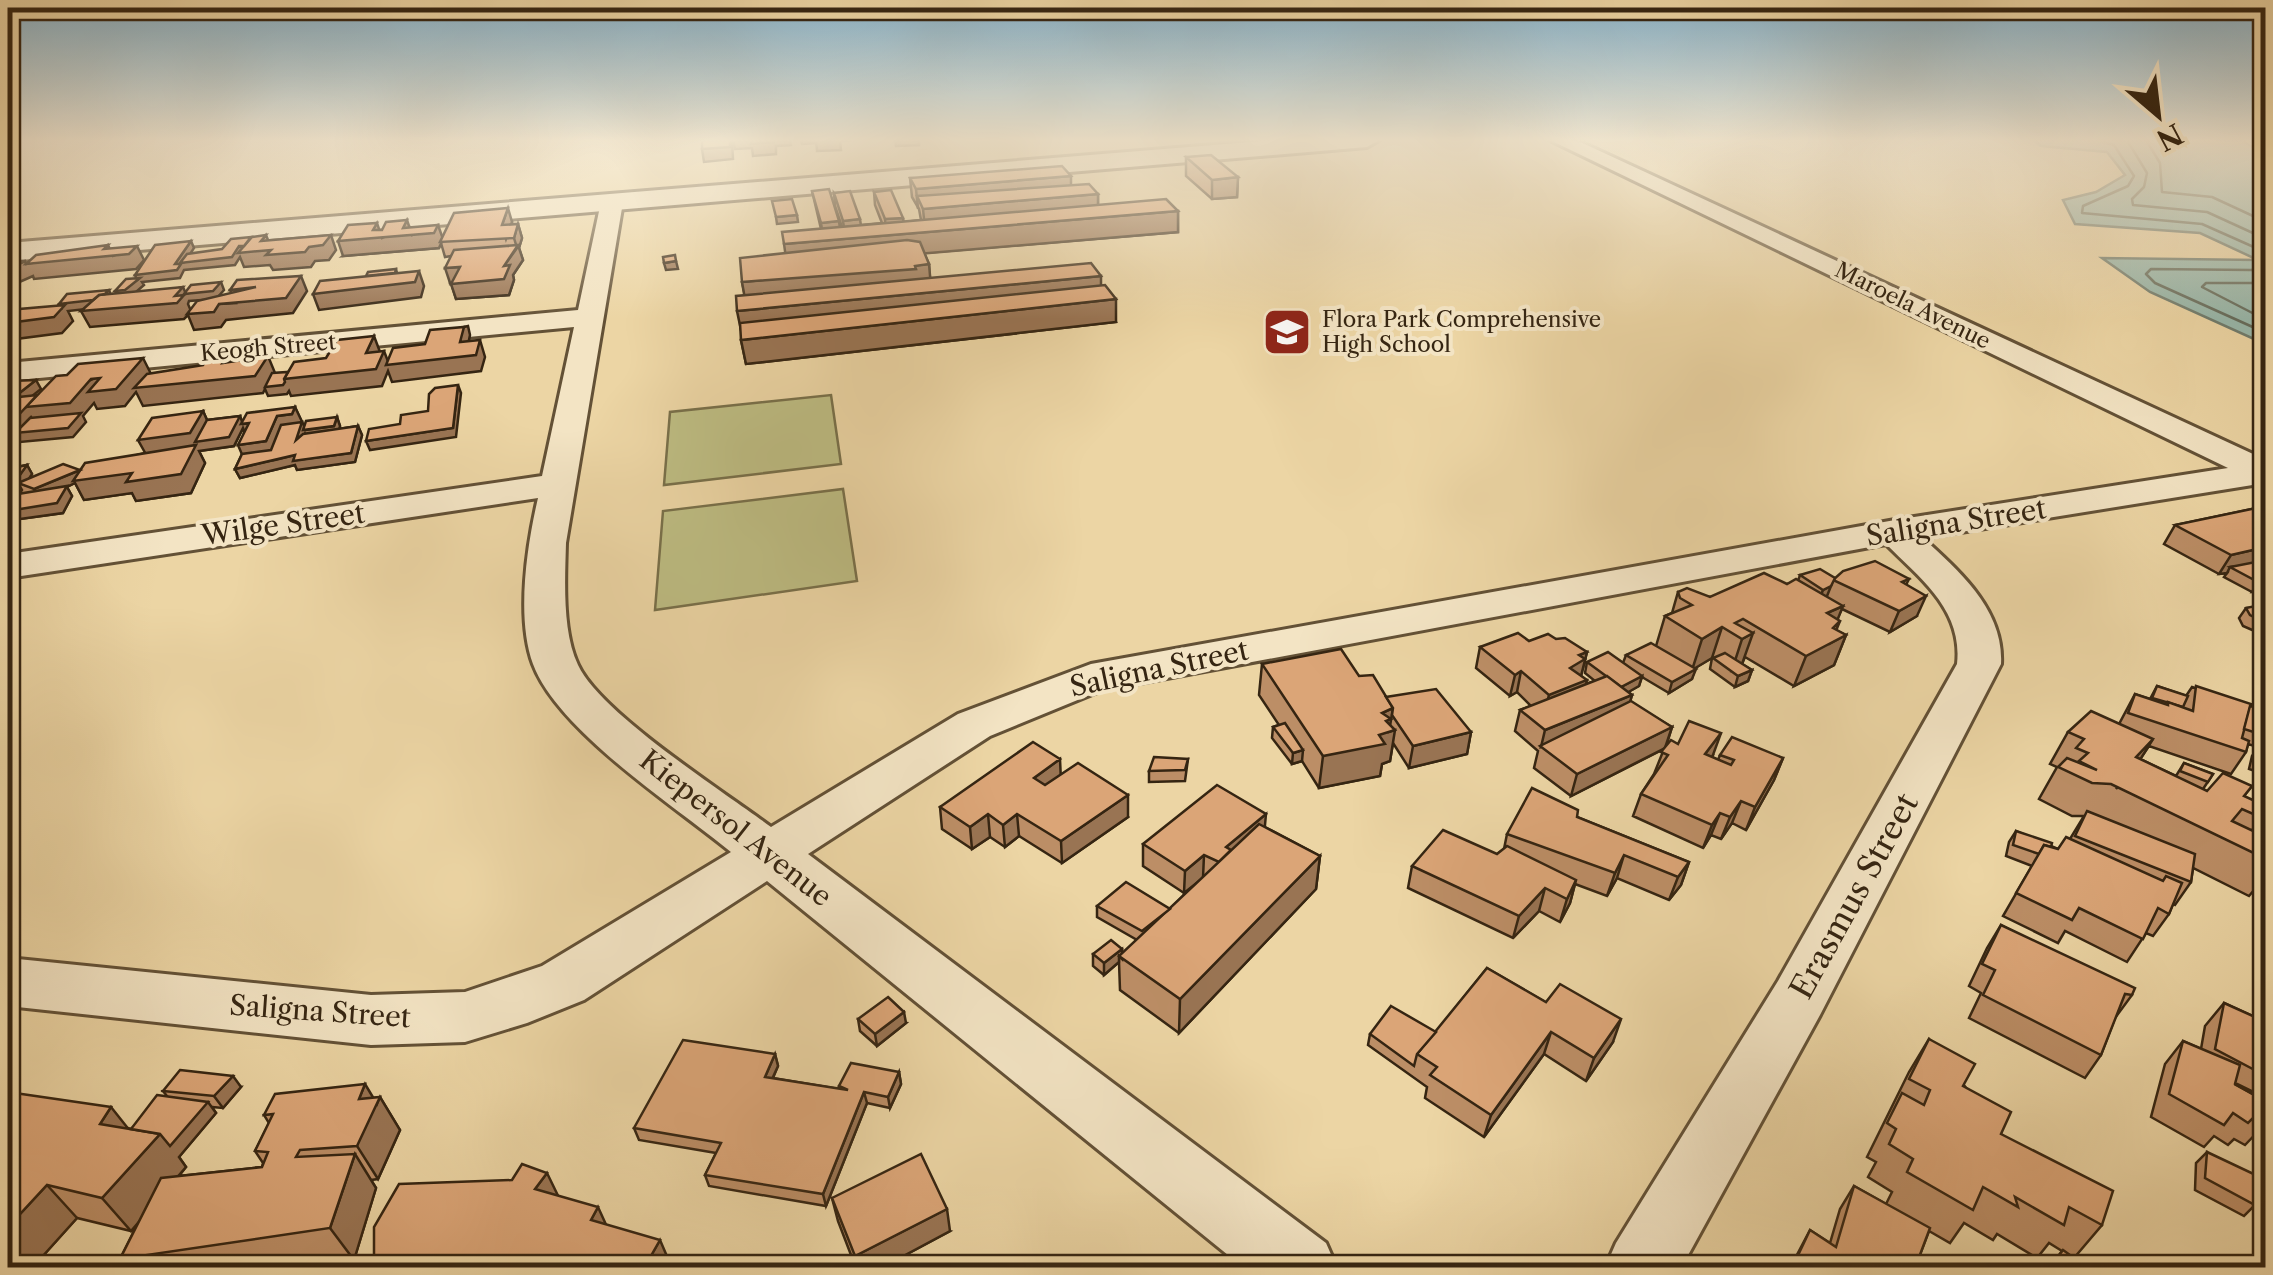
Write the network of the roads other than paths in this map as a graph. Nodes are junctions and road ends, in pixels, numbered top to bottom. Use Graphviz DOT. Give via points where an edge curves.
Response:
graph roads {
  1 [pos="642,200"];
  2 [pos="1686,200"];
  3 [pos="612,202"];
  4 [pos="8,252"];
  5 [pos="588,317"];
  6 [pos="8,372"];
  7 [pos="2266,473"];
  8 [pos="559,484"];
  9 [pos="1895,531"];
  10 [pos="8,566"];
  11 [pos="770,854"];
  12 [pos="8,982"];
  13 [pos="1301,1268"];
  14 [pos="1641,1268"];
  1 -- 3 [label="street"];
  2 -- 7 [label="street, Maroela Avenue"];
  3 -- 4 [label="street"];
  3 -- 5 [label="street, Kiepersol Avenue"];
  5 -- 6 [label="street, Keogh Street"];
  5 -- 8 [label="street, Kiepersol Avenue"];
  7 -- 9 [label="street, Saligna Street"];
  8 -- 10 [label="street, Wilge Street"];
  8 -- 11 [label="street, Kiepersol Avenue" via="544,596 550,646 570,691 586,711"];
  9 -- 11 [label="street, Saligna Street" via="1091,678 974,725"];
  9 -- 14 [label="street, Erasmus Street" via="1970,613 1981,636 1980,664 1799,998"];
  11 -- 12 [label="street, Saligna Street" via="563,983 465,1017 371,1020"];
  11 -- 13 [label="street, Kiepersol Avenue"];
}
